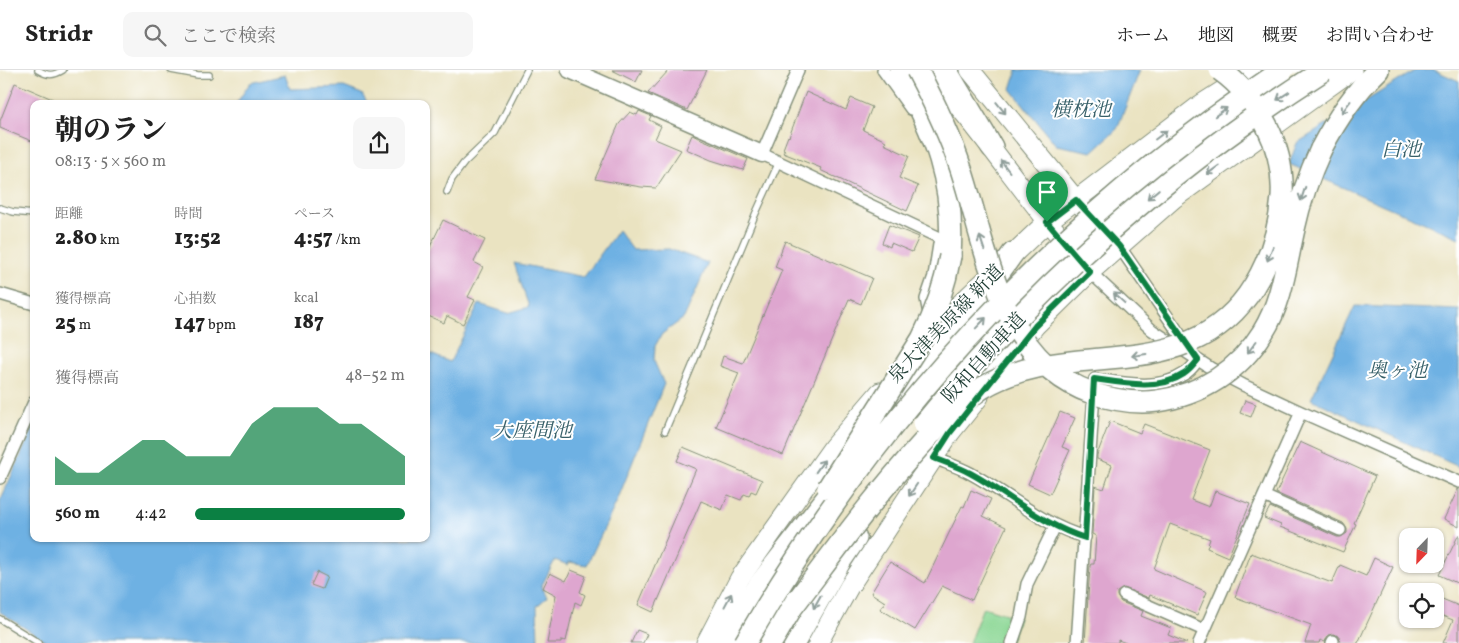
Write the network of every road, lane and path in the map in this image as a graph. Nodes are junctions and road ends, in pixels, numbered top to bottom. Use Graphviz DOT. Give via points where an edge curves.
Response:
graph roads {
  1 [pos="38,70"];
  2 [pos="63,70"];
  3 [pos="171,70"];
  4 [pos="527,70"];
  5 [pos="570,70"];
  6 [pos="798,70"];
  7 [pos="883,70"];
  8 [pos="900,70"];
  9 [pos="917,70"];
  10 [pos="927,70"];
  11 [pos="946,70"];
  12 [pos="970,70"];
  13 [pos="1220,70"];
  14 [pos="1255,70"];
  15 [pos="1283,70"];
  16 [pos="1324,70"];
  17 [pos="1352,70"];
  18 [pos="1378,70"];
  19 [pos="210,75"];
  20 [pos="992,148"];
  21 [pos="762,154"];
  22 [pos="779,162"];
  23 [pos="446,192"];
  24 [pos="1076,200"];
  25 [pos="0,208"];
  26 [pos="30,214"];
  27 [pos="1047,222"];
  28 [pos="940,238"];
  29 [pos="1119,246"];
  30 [pos="1013,253"];
  31 [pos="1090,272"];
  32 [pos="1,298"];
  33 [pos="30,303"];
  34 [pos="937,326"];
  35 [pos="1012,355"];
  36 [pos="1198,360"];
  37 [pos="30,411"];
  38 [pos="1301,412"];
  39 [pos="665,432"];
  40 [pos="934,458"];
  41 [pos="0,478"];
  42 [pos="1459,482"];
  43 [pos="1264,496"];
  44 [pos="1055,526"];
  45 [pos="1340,530"];
  46 [pos="1085,538"];
  47 [pos="1124,596"];
  48 [pos="770,599"];
  49 [pos="790,610"];
  50 [pos="0,619"];
  51 [pos="1204,630"];
  52 [pos="39,643"];
  53 [pos="706,643"];
  54 [pos="723,643"];
  55 [pos="744,643"];
  56 [pos="771,643"];
  57 [pos="794,643"];
  58 [pos="818,643"];
  59 [pos="1012,643"];
  60 [pos="1077,643"];
  61 [pos="1199,643"];
  1 -- 2 [label="lane" via="46,75 55,75"];
  3 -- 19 [label="lane"];
  4 -- 23 [label="lane" via="495,133 464,163"];
  5 -- 21 [label="street" via="588,75"];
  6 -- 21 [label="street"];
  7 -- 28 [label="street" via="909,106 932,158 940,195"];
  8 -- 48 [label="highway, bridge" via="927,123 943,168 951,233 941,299 922,339 820,502"];
  18 -- 9 [label="highway, one-way, bridge" via="1353,97 1321,149 1301,199 1282,285 1264,332 1251,350 1218,380 1175,399 1152,402 1107,398 1068,382 1037,356 1016,328 997,286 949,137"];
  10 -- 20 [label="main road"];
  11 -- 20 [label="highway"];
  12 -- 24 [label="main road, one-way"];
  13 -- 49 [label="highway, one-way, bridge" via="1239,86 1263,118 1274,144 1280,172 1282,198 1277,232 1265,267 1245,299 1217,326 1180,346 1138,356 1030,369 981,389 948,416 896,472"];
  24 -- 14 [label="main road, 泉大津美原線 新道, one-way" via="1200,105"];
  48 -- 15 [label="highway, 阪和自動車道, one-way, bridge" via="863,462 970,335 1022,281 1138,175 1204,124"];
  16 -- 49 [label="highway, 阪和自動車道, one-way, bridge" via="1188,166 1095,244 1042,294 932,413 835,540"];
  17 -- 29 [label="main road, one-way" via="1173,199"];
  27 -- 20 [label="main road, one-way"];
  21 -- 22 [label="street"];
  22 -- 28 [label="street"];
  22 -- 39 [label="lane"];
  24 -- 27 [label="main road, 泉大津美原線 新道"];
  24 -- 29 [label="main road"];
  25 -- 26 [label="lane"];
  27 -- 30 [label="main road, 泉大津美原線 新道"];
  27 -- 31 [label="main road"];
  28 -- 34 [label="street" via="934,276 926,299"];
  29 -- 31 [label="main road"];
  29 -- 36 [label="street"];
  30 -- 34 [label="main road, 泉大津美原線 新道"];
  30 -- 54 [label="highway" via="982,298 759,585"];
  31 -- 35 [label="main road" via="1035,326"];
  36 -- 31 [label="street, one-way" via="1152,330"];
  32 -- 33 [label="street"];
  53 -- 34 [label="main road, 泉大津美原線 新道, one-way" via="740,578 833,447"];
  35 -- 40 [label="main road"];
  35 -- 57 [label="highway, one-way" via="976,381 927,432 840,560"];
  36 -- 38 [label="street"];
  36 -- 46 [label="street" via="1185,374 1169,381 1126,384 1094,379"];
  37 -- 41 [label="street"];
  38 -- 42 [label="street"];
  38 -- 43 [label="street"];
  40 -- 44 [label="street" via="969,473"];
  40 -- 58 [label="main road, one-way" via="849,586"];
  43 -- 45 [label="street"];
  43 -- 51 [label="street"];
  44 -- 46 [label="street"];
  44 -- 59 [label="street" via="1027,584"];
  46 -- 60 [label="street"];
  47 -- 51 [label="street"];
  48 -- 55 [label="highway, 阪和自動車道, bridge"];
  49 -- 56 [label="highway, 阪和自動車道, bridge"];
  50 -- 52 [label="lane"];
  51 -- 61 [label="street"];
}
